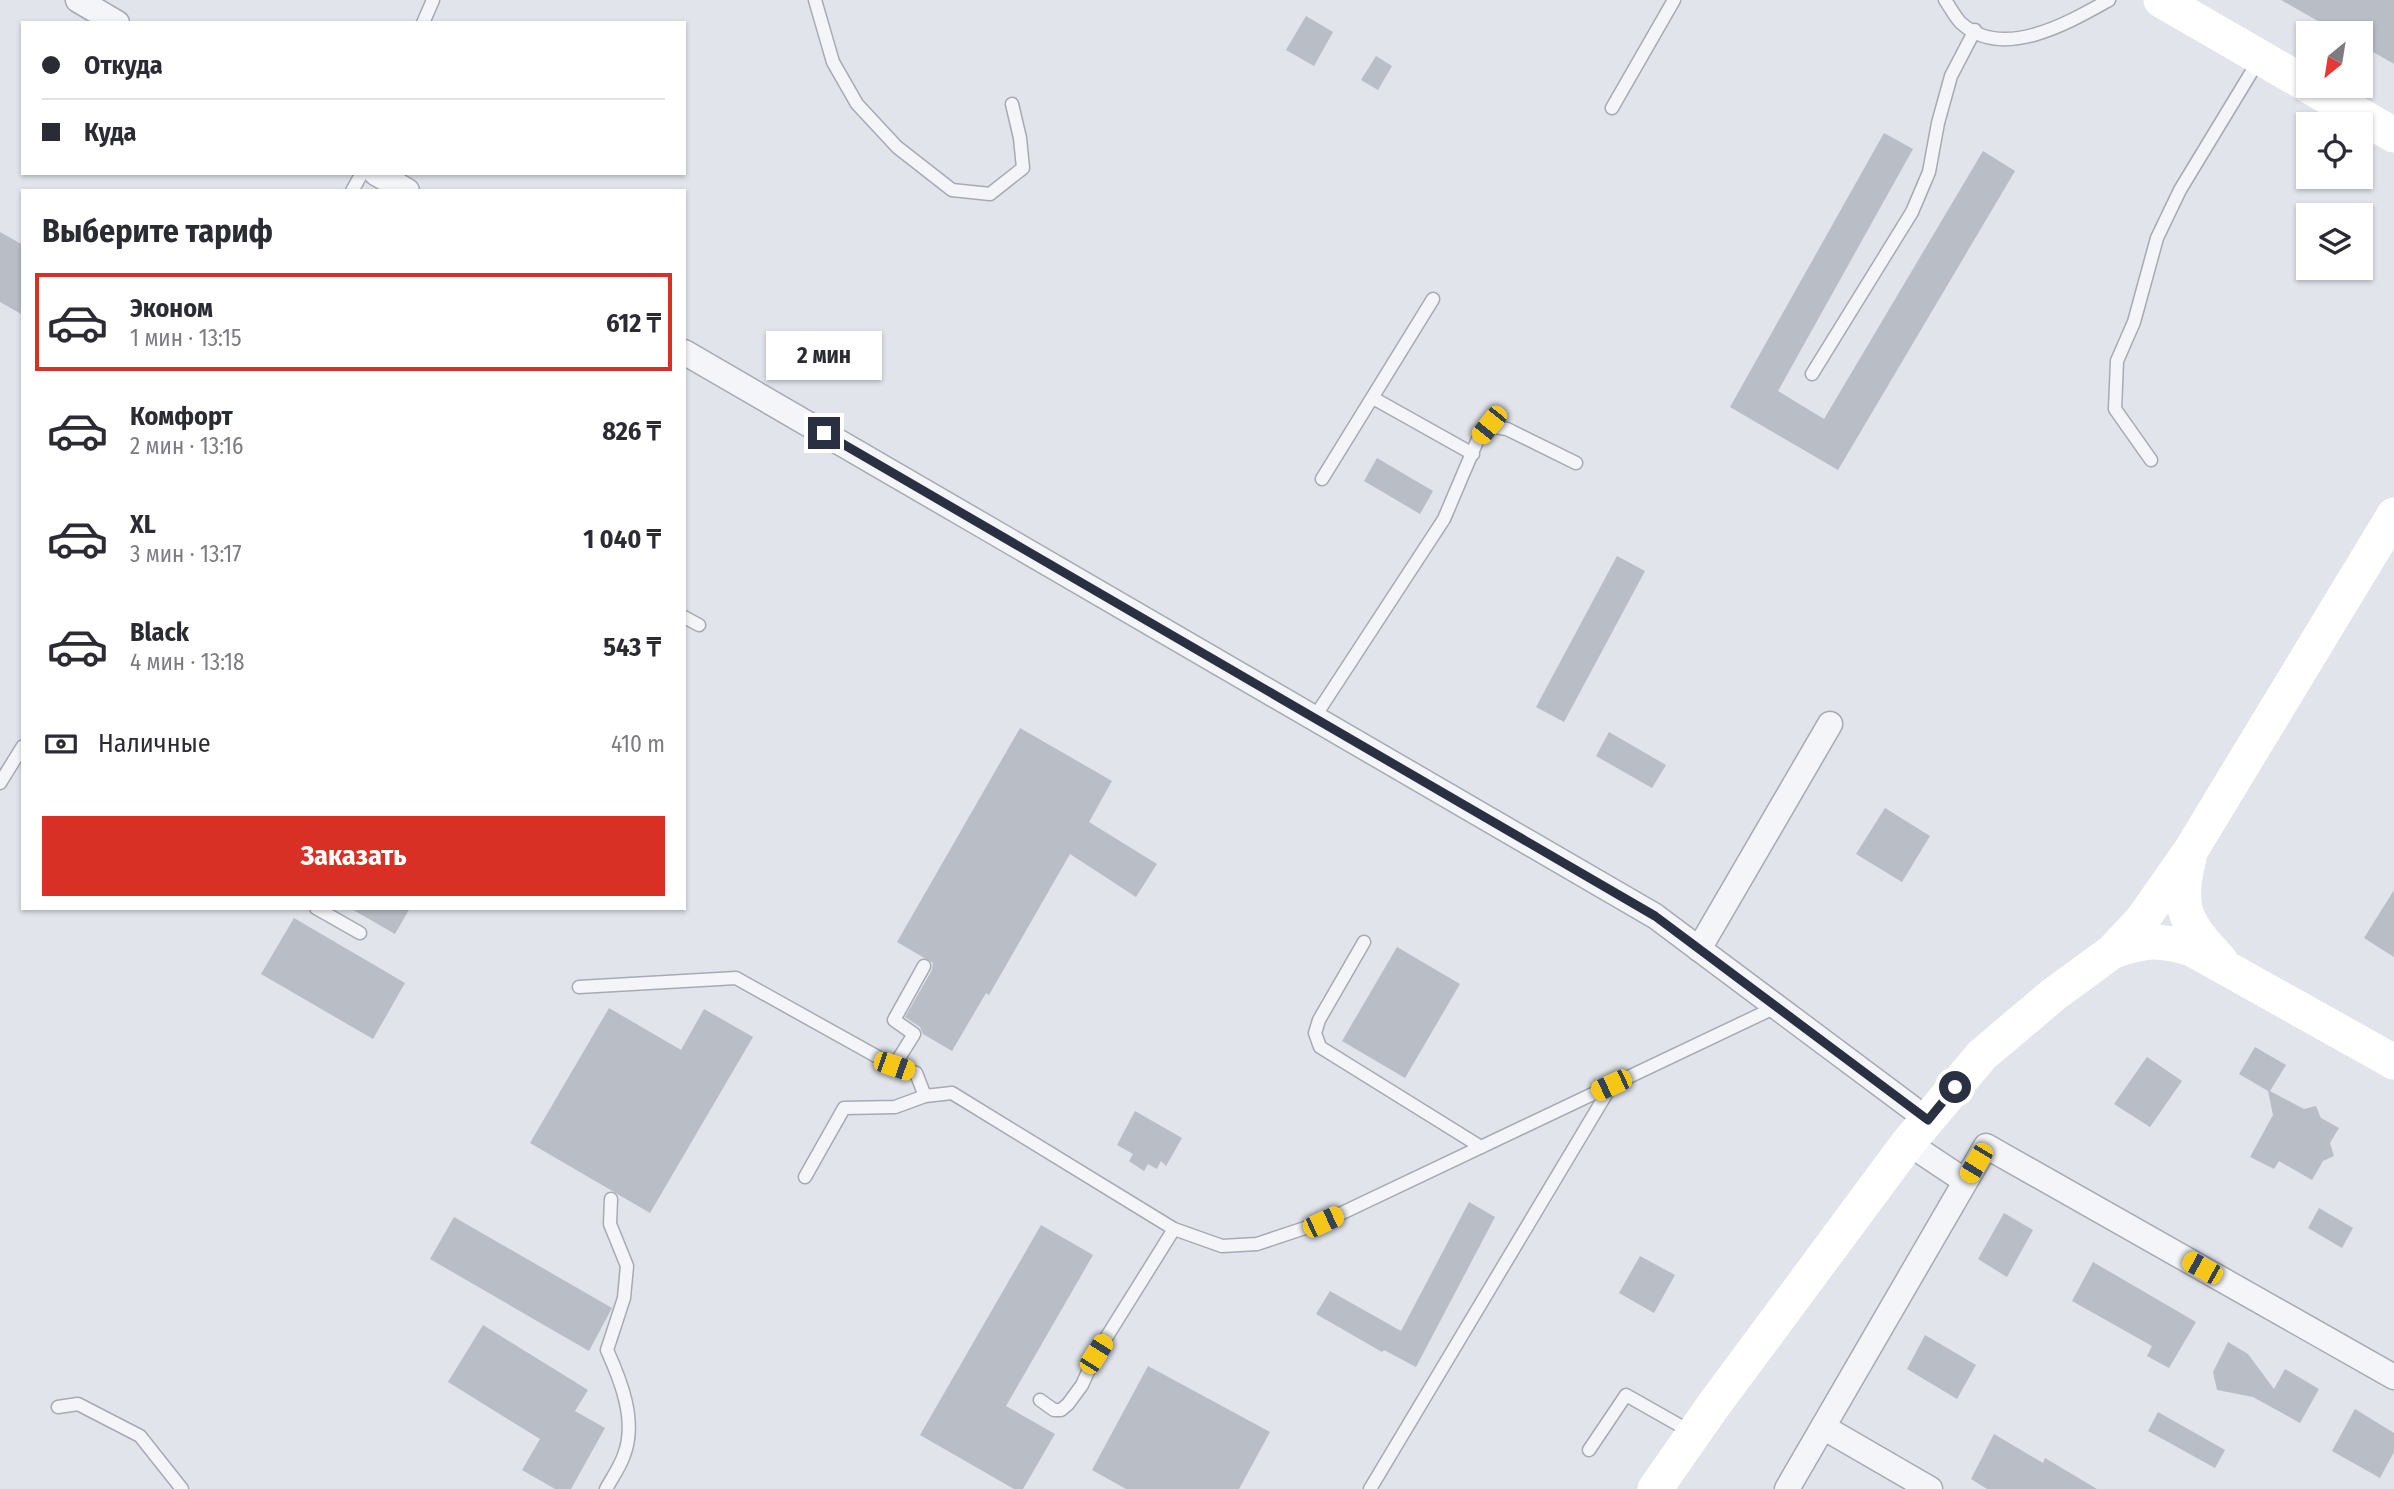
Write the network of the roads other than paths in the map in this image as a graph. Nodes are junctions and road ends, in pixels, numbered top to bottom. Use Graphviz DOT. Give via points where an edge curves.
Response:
graph roads {
  1 [pos="78,0"];
  2 [pos="433,0"];
  3 [pos="815,0"];
  4 [pos="1674,0"];
  5 [pos="1945,0"];
  6 [pos="2109,0"];
  7 [pos="2161,0"];
  8 [pos="114,21"];
  9 [pos="424,21"];
  10 [pos="1975,30"];
  11 [pos="2260,58"];
  12 [pos="2296,78"];
  13 [pos="2331,98"];
  14 [pos="1012,104"];
  15 [pos="1612,108"];
  16 [pos="2394,135"];
  17 [pos="379,175"];
  18 [pos="404,189"];
  19 [pos="1433,299"];
  20 [pos="686,353"];
  21 [pos="1812,374"];
  22 [pos="1373,398"];
  23 [pos="1472,454"];
  24 [pos="2151,460"];
  25 [pos="1576,463"];
  26 [pos="1322,479"];
  27 [pos="2394,515"];
  28 [pos="686,618"];
  29 [pos="699,625"];
  30 [pos="1314,718"];
  31 [pos="1830,724"];
  32 [pos="21,749"];
  33 [pos="0,783"];
  34 [pos="2191,850"];
  35 [pos="320,910"];
  36 [pos="360,933"];
  37 [pos="1364,942"];
  38 [pos="1699,949"];
  39 [pos="2113,951"];
  40 [pos="924,965"];
  41 [pos="2225,965"];
  42 [pos="579,987"];
  43 [pos="1776,1007"];
  44 [pos="2394,1062"];
  45 [pos="894,1066"];
  46 [pos="1611,1085"];
  47 [pos="925,1096"];
  48 [pos="1918,1132"];
  49 [pos="1480,1147"];
  50 [pos="805,1177"];
  51 [pos="1965,1181"];
  52 [pos="611,1199"];
  53 [pos="1174,1228"];
  54 [pos="2394,1377"];
  55 [pos="1040,1400"];
  56 [pos="58,1407"];
  57 [pos="1823,1427"];
  58 [pos="1693,1433"];
  59 [pos="1589,1450"];
  60 [pos="182,1489"];
  61 [pos="606,1489"];
  62 [pos="1370,1489"];
  63 [pos="1655,1489"];
  64 [pos="1787,1489"];
  65 [pos="1930,1489"];
  1 -- 8 [label="street"];
  2 -- 9 [label="lane"];
  3 -- 14 [label="lane" via="833,62 857,104 897,147 952,190 990,194 1023,168"];
  4 -- 15 [label="lane"];
  5 -- 10 [label="lane" via="1961,23"];
  6 -- 10 [label="lane" via="2027,37 1990,38"];
  7 -- 11 [label="street"];
  10 -- 21 [label="lane" via="1951,76 1929,172 1912,212"];
  11 -- 12 [label="street"];
  11 -- 24 [label="lane" via="2180,190 2157,239 2134,322 2117,361 2115,409"];
  13 -- 16 [label="street"];
  17 -- 18 [label="street"];
  19 -- 22 [label="lane"];
  20 -- 30 [label="street"];
  22 -- 23 [label="lane"];
  22 -- 26 [label="lane"];
  23 -- 25 [label="lane" via="1489,425 1507,429"];
  23 -- 30 [label="lane" via="1444,519"];
  27 -- 34 [label="street"];
  28 -- 29 [label="lane"];
  30 -- 38 [label="street" via="1655,916"];
  31 -- 38 [label="street"];
  32 -- 33 [label="lane"];
  34 -- 39 [label="street" via="2142,920"];
  34 -- 41 [label="street" via="2182,887 2185,911 2199,937"];
  35 -- 36 [label="lane"];
  37 -- 49 [label="lane" via="1319,1020 1315,1033 1320,1047"];
  38 -- 43 [label="street"];
  39 -- 41 [label="street" via="2165,941"];
  39 -- 48 [label="street" via="1982,1055"];
  40 -- 45 [label="lane" via="894,1020 914,1034"];
  41 -- 44 [label="street"];
  42 -- 45 [label="lane" via="736,978"];
  43 -- 46 [label="lane"];
  43 -- 48 [label="street"];
  45 -- 47 [label="lane" via="916,1073"];
  46 -- 49 [label="lane"];
  46 -- 62 [label="lane"];
  47 -- 50 [label="lane" via="895,1107 844,1108"];
  47 -- 53 [label="lane" via="952,1093"];
  48 -- 51 [label="street"];
  48 -- 58 [label="street"];
  49 -- 53 [label="lane" via="1323,1222 1257,1244 1222,1246"];
  51 -- 54 [label="street" via="1986,1146"];
  51 -- 57 [label="street"];
  52 -- 61 [label="lane" via="610,1224 627,1266 624,1298 607,1350 622,1382 628,1425 625,1454"];
  53 -- 55 [label="lane" via="1068,1405 1054,1410"];
  56 -- 60 [label="lane" via="78,1404 140,1436"];
  57 -- 64 [label="street"];
  57 -- 65 [label="street"];
  58 -- 59 [label="lane" via="1626,1395"];
  58 -- 63 [label="street"];
}
